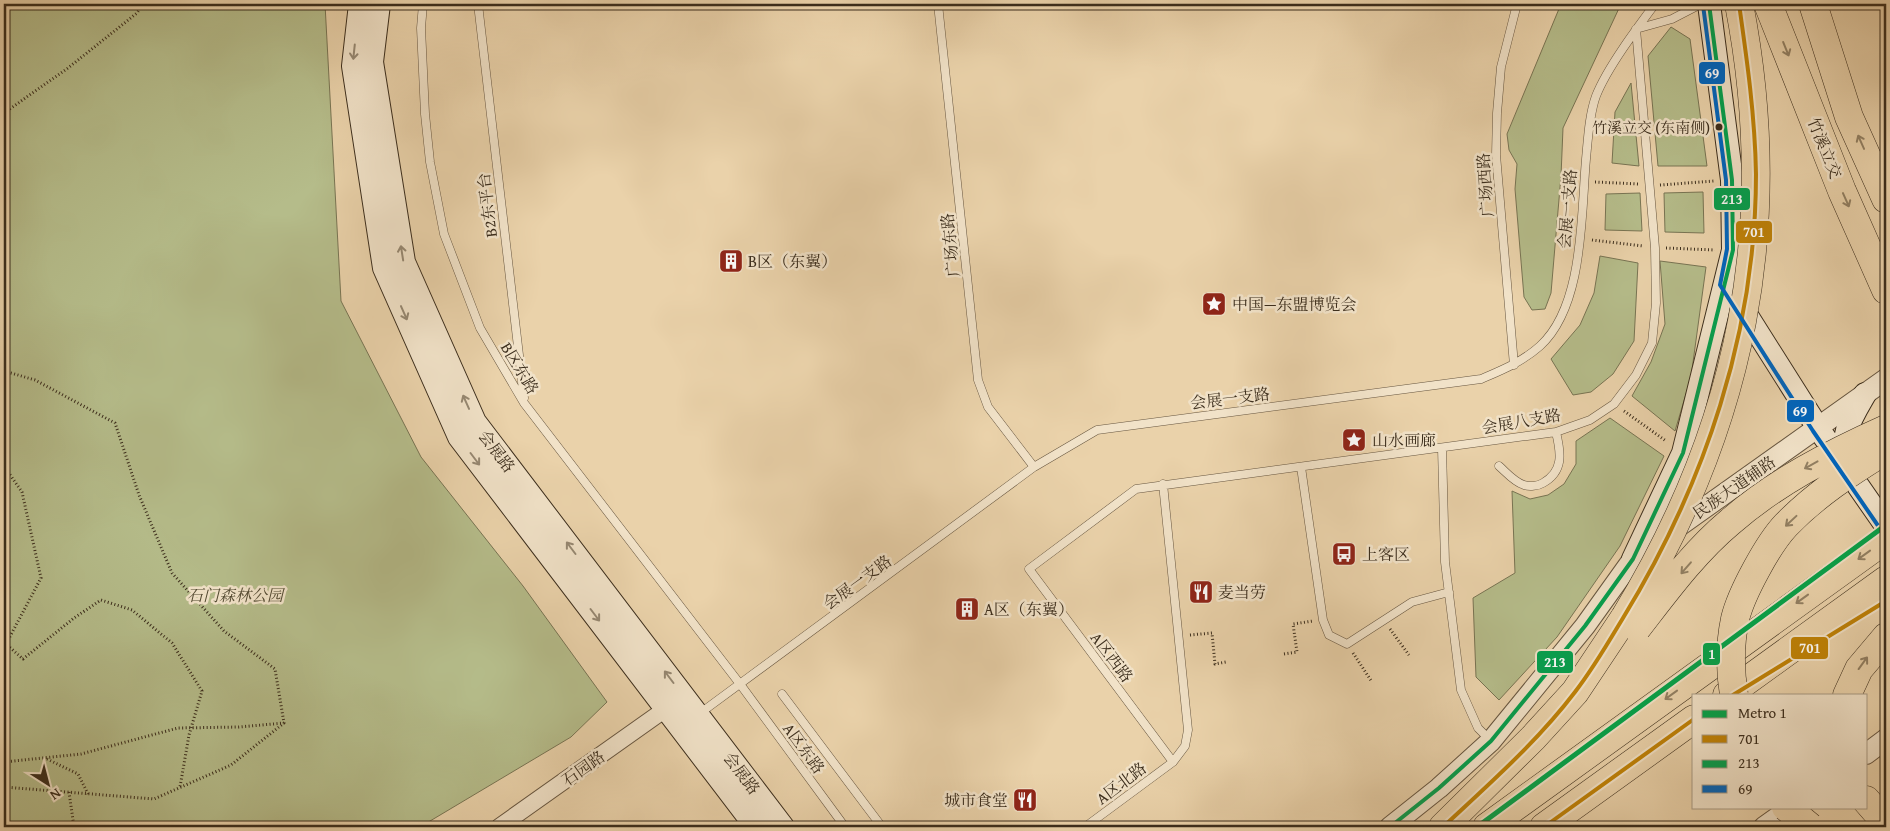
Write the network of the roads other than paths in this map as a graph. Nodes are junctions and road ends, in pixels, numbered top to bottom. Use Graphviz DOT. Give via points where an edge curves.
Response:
graph roads {
  1 [pos="360,4"];
  2 [pos="380,4"];
  3 [pos="423,4"];
  4 [pos="478,4"];
  5 [pos="938,4"];
  6 [pos="1517,4"];
  7 [pos="1655,4"];
  8 [pos="1701,4"];
  9 [pos="1709,4"];
  10 [pos="1739,4"];
  11 [pos="1768,4"];
  12 [pos="1813,4"];
  13 [pos="1636,29"];
  14 [pos="1886,199"];
  15 [pos="1726,283"];
  16 [pos="1886,290"];
  17 [pos="1514,366"];
  18 [pos="1886,379"];
  19 [pos="1865,394"];
  20 [pos="524,403"];
  21 [pos="1818,428"];
  22 [pos="1886,429"];
  23 [pos="1556,432"];
  24 [pos="1442,448"];
  25 [pos="1886,450"];
  26 [pos="1499,466"];
  27 [pos="1034,467"];
  28 [pos="1302,467"];
  29 [pos="1163,484"];
  30 [pos="1861,489"];
  31 [pos="1886,526"];
  32 [pos="1886,539"];
  33 [pos="1633,559"];
  34 [pos="1029,569"];
  35 [pos="1886,580"];
  36 [pos="1449,592"];
  37 [pos="1875,602"];
  38 [pos="1631,622"];
  39 [pos="1886,637"];
  40 [pos="740,684"];
  41 [pos="782,694"];
  42 [pos="1730,694"];
  43 [pos="1733,694"];
  44 [pos="1735,694"];
  45 [pos="1847,694"];
  46 [pos="666,708"];
  47 [pos="698,715"];
  48 [pos="1692,720"];
  49 [pos="1886,739"];
  50 [pos="1491,741"];
  51 [pos="1868,752"];
  52 [pos="1174,762"];
  53 [pos="1868,802"];
  54 [pos="1787,808"];
  55 [pos="1791,808"];
  56 [pos="1886,823"];
  57 [pos="499,827"];
  58 [pos="756,827"];
  59 [pos="783,827"];
  60 [pos="845,827"];
  61 [pos="882,827"];
  62 [pos="1085,827"];
  63 [pos="1390,827"];
  64 [pos="1443,827"];
  65 [pos="1487,827"];
  66 [pos="1544,827"];
  67 [pos="1764,827"];
  68 [pos="1810,827"];
  1 -- 46 [label="main road, 会展路, one-way" via="353,66 384,268 459,437"];
  47 -- 2 [label="main road, 会展路, one-way" via="475,422 404,262 372,62"];
  3 -- 20 [label="lane, B区东路" via="425,114 430,162 444,234 480,328"];
  4 -- 20 [label="lane, B2东平台"];
  5 -- 27 [label="lane, 广场东路" via="978,380 988,407"];
  6 -- 17 [label="lane, 广场西路" via="1501,67 1496,113 1496,155"];
  7 -- 13 [label="lane, 会展一支路"];
  8 -- 13 [label="lane" via="1672,19"];
  9 -- 15 [label="main road" via="1732,180 1733,250"];
  10 -- 38 [label="highway, bridge" via="1753,98 1757,178 1746,307 1723,402 1700,469"];
  11 -- 16 [label="highway, 竹溪立交, one-way" via="1842,191"];
  14 -- 12 [label="highway, one-way" via="1849,117"];
  13 -- 17 [label="lane, 会展一支路" via="1596,96 1588,140 1575,270 1563,315 1541,345"];
  13 -- 23 [label="lane, 会展八支路" via="1651,185 1656,303 1652,343 1636,375 1614,404 1590,420"];
  15 -- 21 [label="main road"];
  15 -- 33 [label="main road" via="1682,453"];
  17 -- 27 [label="lane, 会展一支路" via="1481,379 1097,430"];
  18 -- 19 [label="street, 民族大道辅路"];
  19 -- 21 [label="street, 民族大道辅路"];
  19 -- 30 [label="main road" via="1845,434 1846,458"];
  20 -- 40 [label="lane, B区东路"];
  21 -- 30 [label="main road"];
  21 -- 33 [label="street, 民族大道辅路"];
  22 -- 38 [label="highway, one-way, bridge" via="1808,467 1736,517"];
  23 -- 24 [label="lane, 会展八支路"];
  23 -- 26 [label="lane" via="1560,449 1559,467 1551,479 1539,485 1526,486"];
  24 -- 28 [label="lane, 会展八支路"];
  24 -- 36 [label="lane"];
  25 -- 43 [label="highway, one-way, bridge" via="1823,492 1771,544 1735,619"];
  27 -- 40 [label="lane, 会展一支路"];
  28 -- 29 [label="lane, 会展八支路"];
  28 -- 36 [label="lane" via="1323,620 1329,635 1347,644 1412,602"];
  29 -- 34 [label="lane, 会展八支路" via="1136,489"];
  29 -- 52 [label="lane" via="1188,730 1185,746"];
  30 -- 31 [label="main road"];
  32 -- 65 [label="highway, one-way"];
  33 -- 50 [label="street, 民族大道辅路" via="1585,626"];
  34 -- 52 [label="lane, A区西路"];
  35 -- 37 [label="highway"];
  36 -- 50 [label="lane" via="1461,690 1478,728"];
  37 -- 42 [label="highway"];
  37 -- 44 [label="highway"];
  38 -- 64 [label="highway" via="1533,738"];
  45 -- 39 [label="highway, one-way" via="1859,669"];
  40 -- 47 [label="lane, 会展一支路"];
  40 -- 60 [label="lane, A区东路"];
  41 -- 61 [label="lane"];
  46 -- 47 [label="lane"];
  46 -- 57 [label="street, 石园路"];
  46 -- 58 [label="main road, 会展路"];
  47 -- 59 [label="main road, 会展路"];
  48 -- 66 [label="highway"];
  49 -- 51 [label="street"];
  50 -- 63 [label="street, 民族大道辅路"];
  52 -- 62 [label="lane, A区北路"];
  53 -- 56 [label="highway"];
  54 -- 68 [label="highway, bridge"];
  55 -- 67 [label="street"];
}
